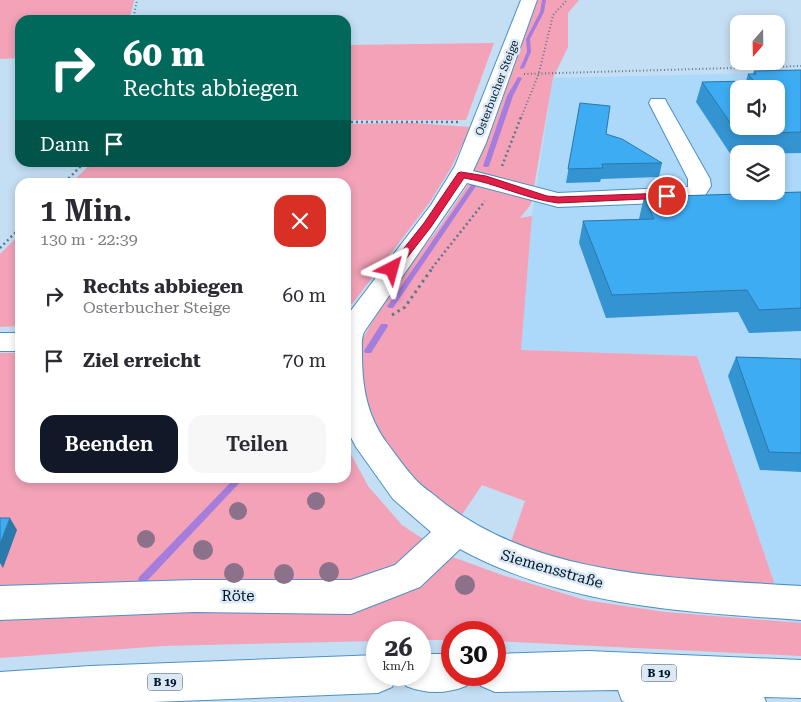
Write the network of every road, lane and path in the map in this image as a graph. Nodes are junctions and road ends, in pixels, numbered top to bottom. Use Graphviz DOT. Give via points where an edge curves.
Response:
graph roads {
  1 [pos="137,0"];
  2 [pos="530,0"];
  3 [pos="134,15"];
  4 [pos="801,66"];
  5 [pos="502,74"];
  6 [pos="658,103"];
  7 [pos="351,122"];
  8 [pos="484,122"];
  9 [pos="80,167"];
  10 [pos="461,175"];
  11 [pos="69,178"];
  12 [pos="15,233"];
  13 [pos="0,248"];
  14 [pos="351,330"];
  15 [pos="0,342"];
  16 [pos="15,342"];
  17 [pos="351,398"];
  18 [pos="454,533"];
  19 [pos="0,603"];
  20 [pos="801,603"];
  21 [pos="506,673"];
  22 [pos="366,674"];
  23 [pos="801,679"];
  24 [pos="0,692"];
  25 [pos="746,702"];
  1 -- 3 [label="path"];
  2 -- 5 [label="main road, Osterbucher Steige"];
  4 -- 5 [label="path"];
  5 -- 8 [label="main road, Osterbucher Steige"];
  6 -- 10 [label="main road" via="699,179 700,186 696,192 558,200 483,178"];
  7 -- 8 [label="path"];
  8 -- 10 [label="main road, Osterbucher Steige"];
  9 -- 11 [label="path"];
  10 -- 14 [label="main road, Osterbucher Steige"];
  12 -- 13 [label="path"];
  15 -- 16 [label="main road"];
  17 -- 18 [label="main road, Siemensstraße" via="357,421 381,463 414,500"];
  18 -- 19 [label="main road, Röte" via="407,576 351,596 194,596"];
  18 -- 20 [label="main road, Siemensstraße" via="506,558 588,582 667,594"];
  21 -- 23 [label="main road, B 19" via="588,670"];
  21 -- 25 [label="main road, B 19"];
  22 -- 24 [label="main road, B 19" via="90,685"];
}
